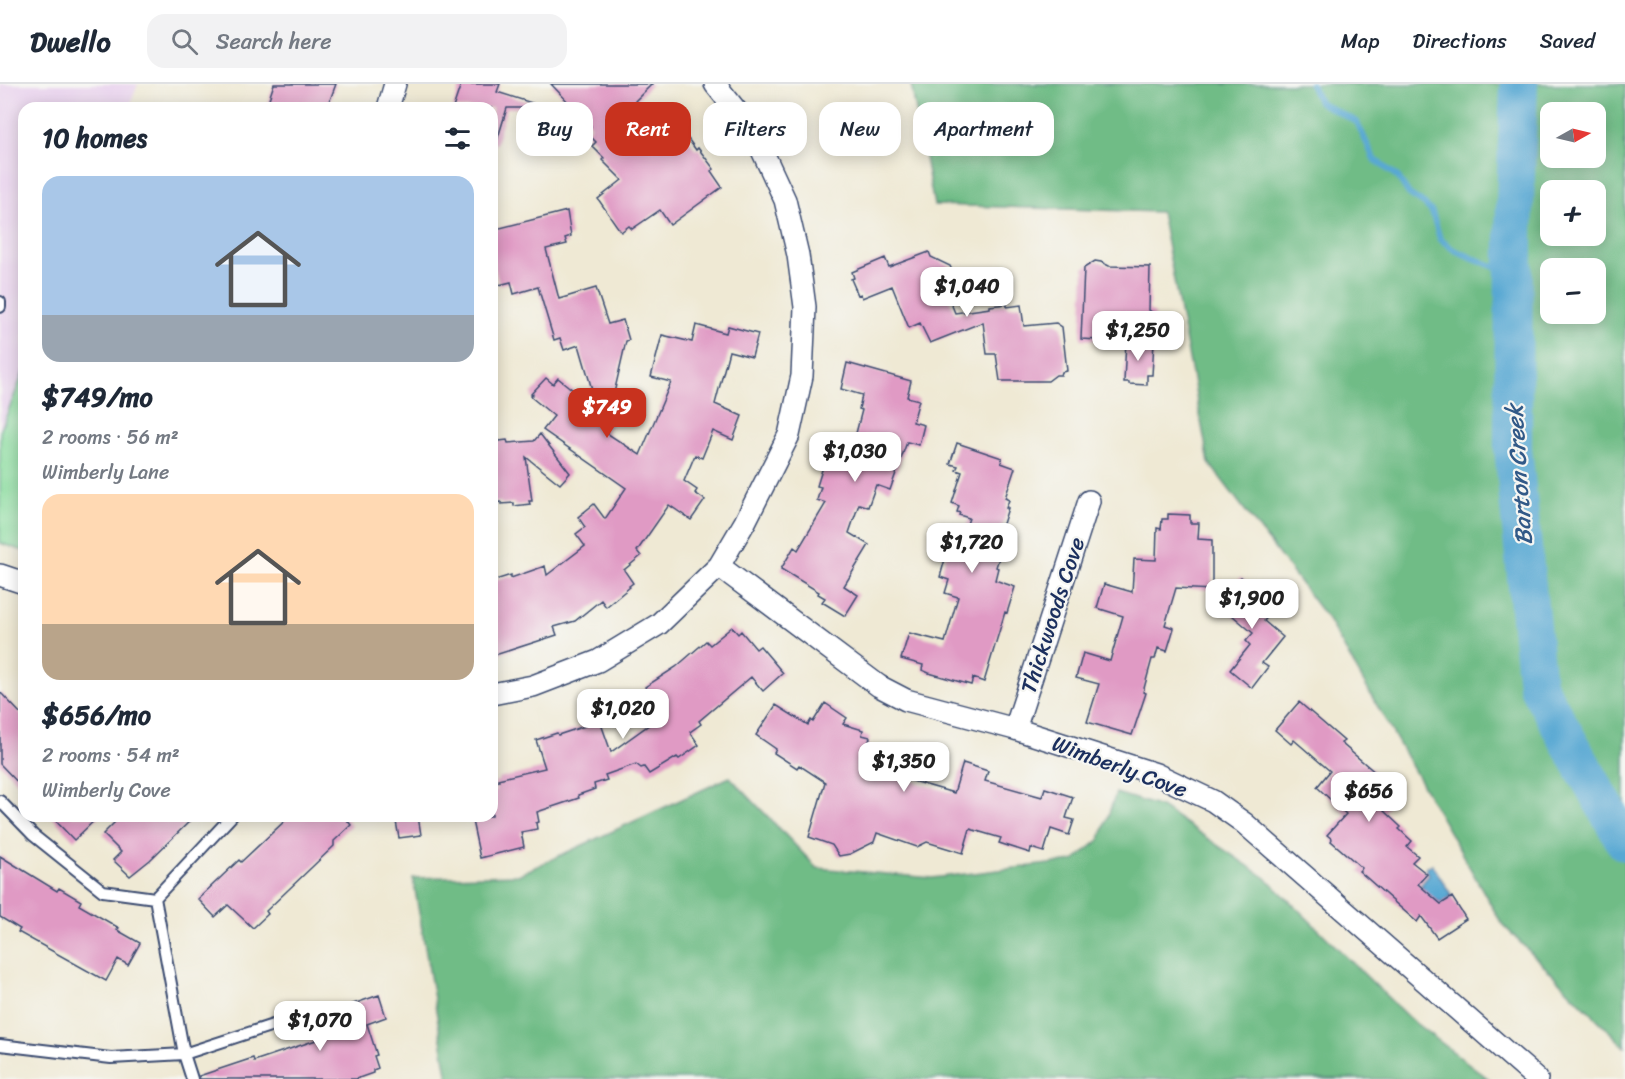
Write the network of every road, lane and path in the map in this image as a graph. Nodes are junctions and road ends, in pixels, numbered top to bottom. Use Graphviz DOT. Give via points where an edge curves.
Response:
graph roads {
  1 [pos="395,84"];
  2 [pos="716,84"];
  3 [pos="390,102"];
  4 [pos="0,302"];
  5 [pos="0,307"];
  6 [pos="1089,501"];
  7 [pos="719,566"];
  8 [pos="0,575"];
  9 [pos="18,582"];
  10 [pos="498,693"];
  11 [pos="1015,729"];
  12 [pos="0,801"];
  13 [pos="18,820"];
  14 [pos="20,822"];
  15 [pos="226,822"];
  16 [pos="155,898"];
  17 [pos="319,1010"];
  18 [pos="0,1045"];
  19 [pos="184,1054"];
  20 [pos="192,1079"];
  21 [pos="1537,1079"];
  1 -- 3 [label="street"];
  2 -- 7 [label="street" via="754,134 785,200 805,307 802,376 789,435 746,522"];
  4 -- 5 [label="lane"];
  6 -- 11 [label="street, Thickwoods Cove"];
  7 -- 10 [label="street" via="659,624 598,661 533,686"];
  7 -- 11 [label="street, Wimberly Cove" via="879,686 906,700"];
  8 -- 9 [label="street"];
  11 -- 21 [label="street, Wimberly Cove" via="1156,774 1213,801 1244,822"];
  12 -- 13 [label="lane"];
  14 -- 16 [label="lane" via="103,891"];
  15 -- 16 [label="lane"];
  16 -- 19 [label="lane"];
  17 -- 19 [label="lane"];
  18 -- 19 [label="lane" via="111,1058"];
  19 -- 20 [label="lane"];
}
